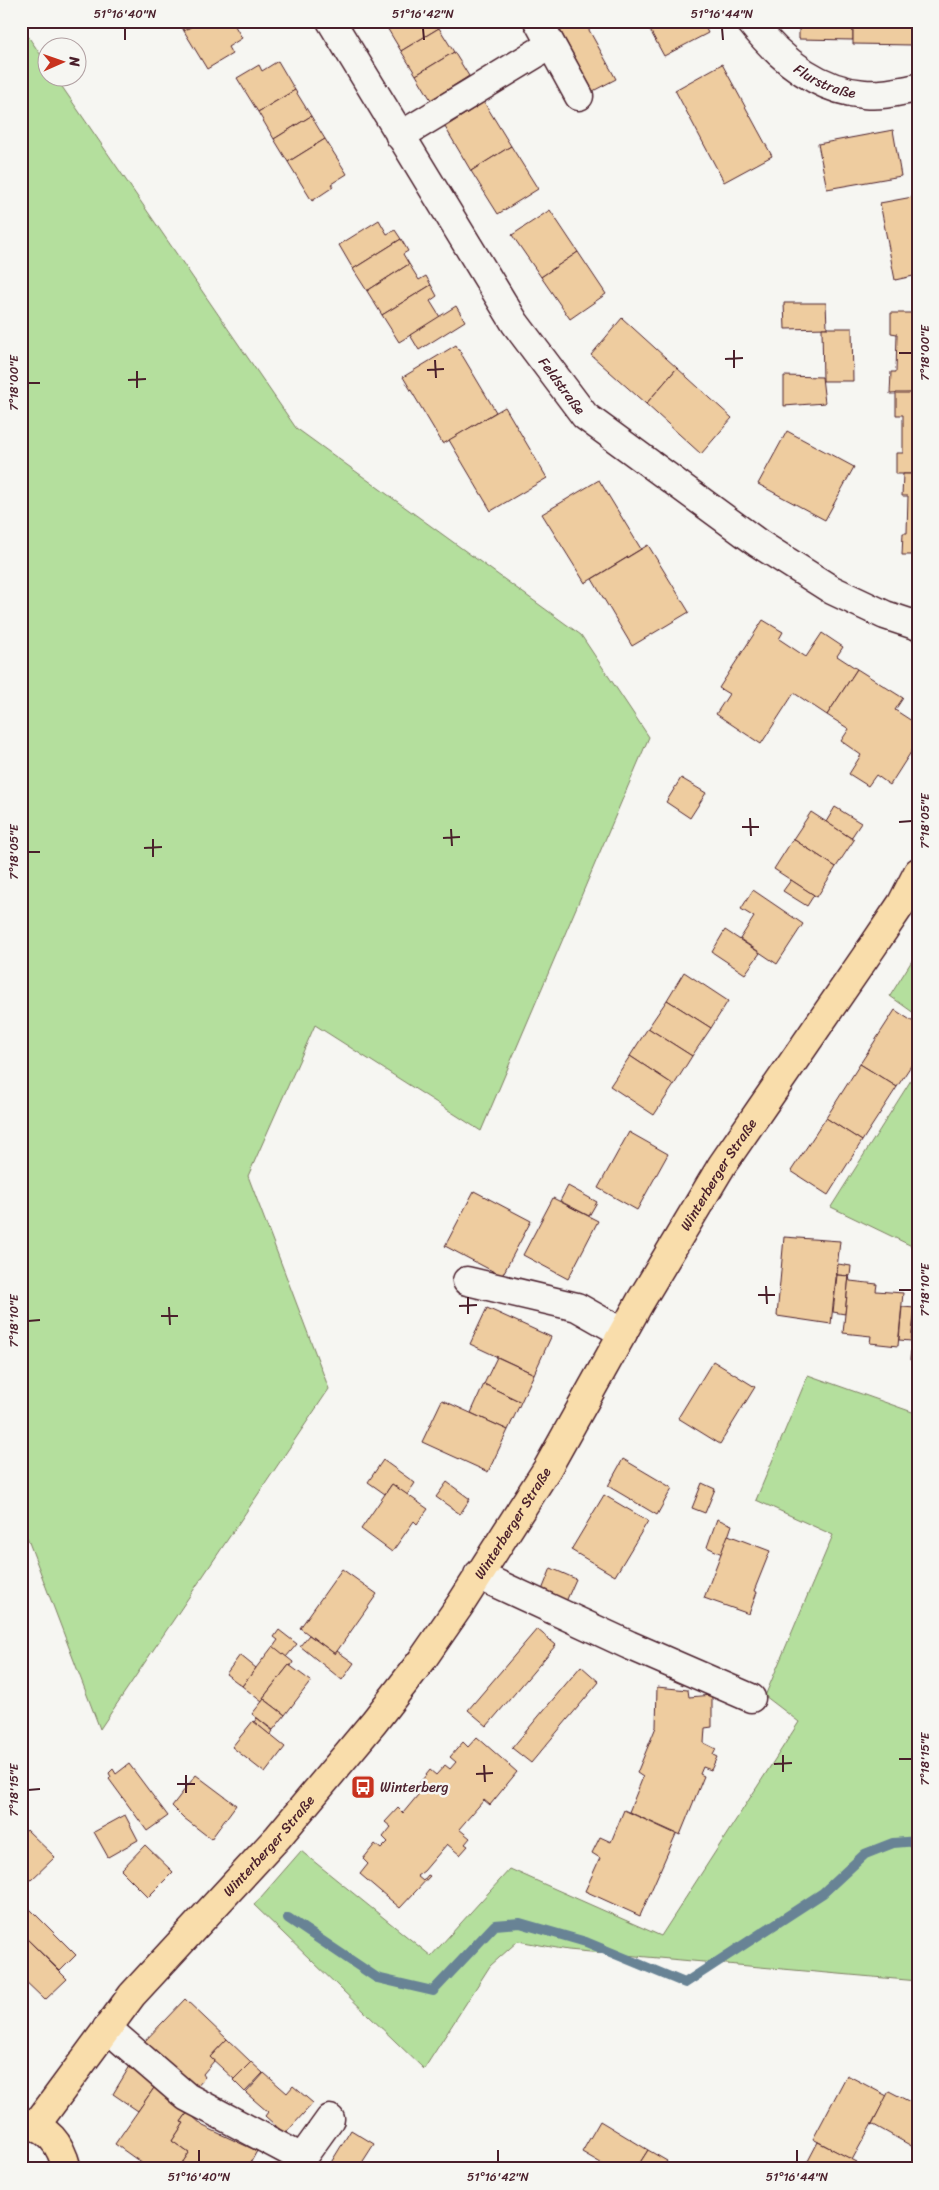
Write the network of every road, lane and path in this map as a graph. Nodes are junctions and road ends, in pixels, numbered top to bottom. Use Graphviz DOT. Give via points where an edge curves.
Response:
graph roads {
  1 [pos="331,21"];
  2 [pos="538,21"];
  3 [pos="750,21"];
  4 [pos="550,45"];
  5 [pos="918,88"];
  6 [pos="579,96"];
  7 [pos="400,136"];
  8 [pos="918,626"];
  9 [pos="918,872"];
  10 [pos="467,1281"];
  11 [pos="623,1333"];
  12 [pos="478,1575"];
  13 [pos="751,1698"];
  14 [pos="107,2028"];
  15 [pos="330,2119"];
  16 [pos="29,2123"];
  17 [pos="67,2169"];
  1 -- 7 [label="street, Feldstraße"];
  2 -- 4 [label="street"];
  3 -- 5 [label="street, Flurstraße" via="798,70 825,85 864,94"];
  4 -- 6 [label="street"];
  4 -- 7 [label="street"];
  7 -- 8 [label="street, Feldstraße" via="515,322 585,416 758,542 832,590 885,615"];
  9 -- 11 [label="main road, Winterberger Straße" via="874,946 722,1166"];
  10 -- 11 [label="street" via="577,1307"];
  11 -- 12 [label="main road, Winterberger Straße" via="547,1469"];
  12 -- 13 [label="street"];
  12 -- 14 [label="main road, Winterberger Straße" via="422,1660 329,1777 132,1995"];
  14 -- 15 [label="street" via="187,2097 302,2158"];
  14 -- 16 [label="main road, Winterberger Straße"];
  16 -- 17 [label="main road, Winterberger Straße" via="51,2136 63,2151"];
}
